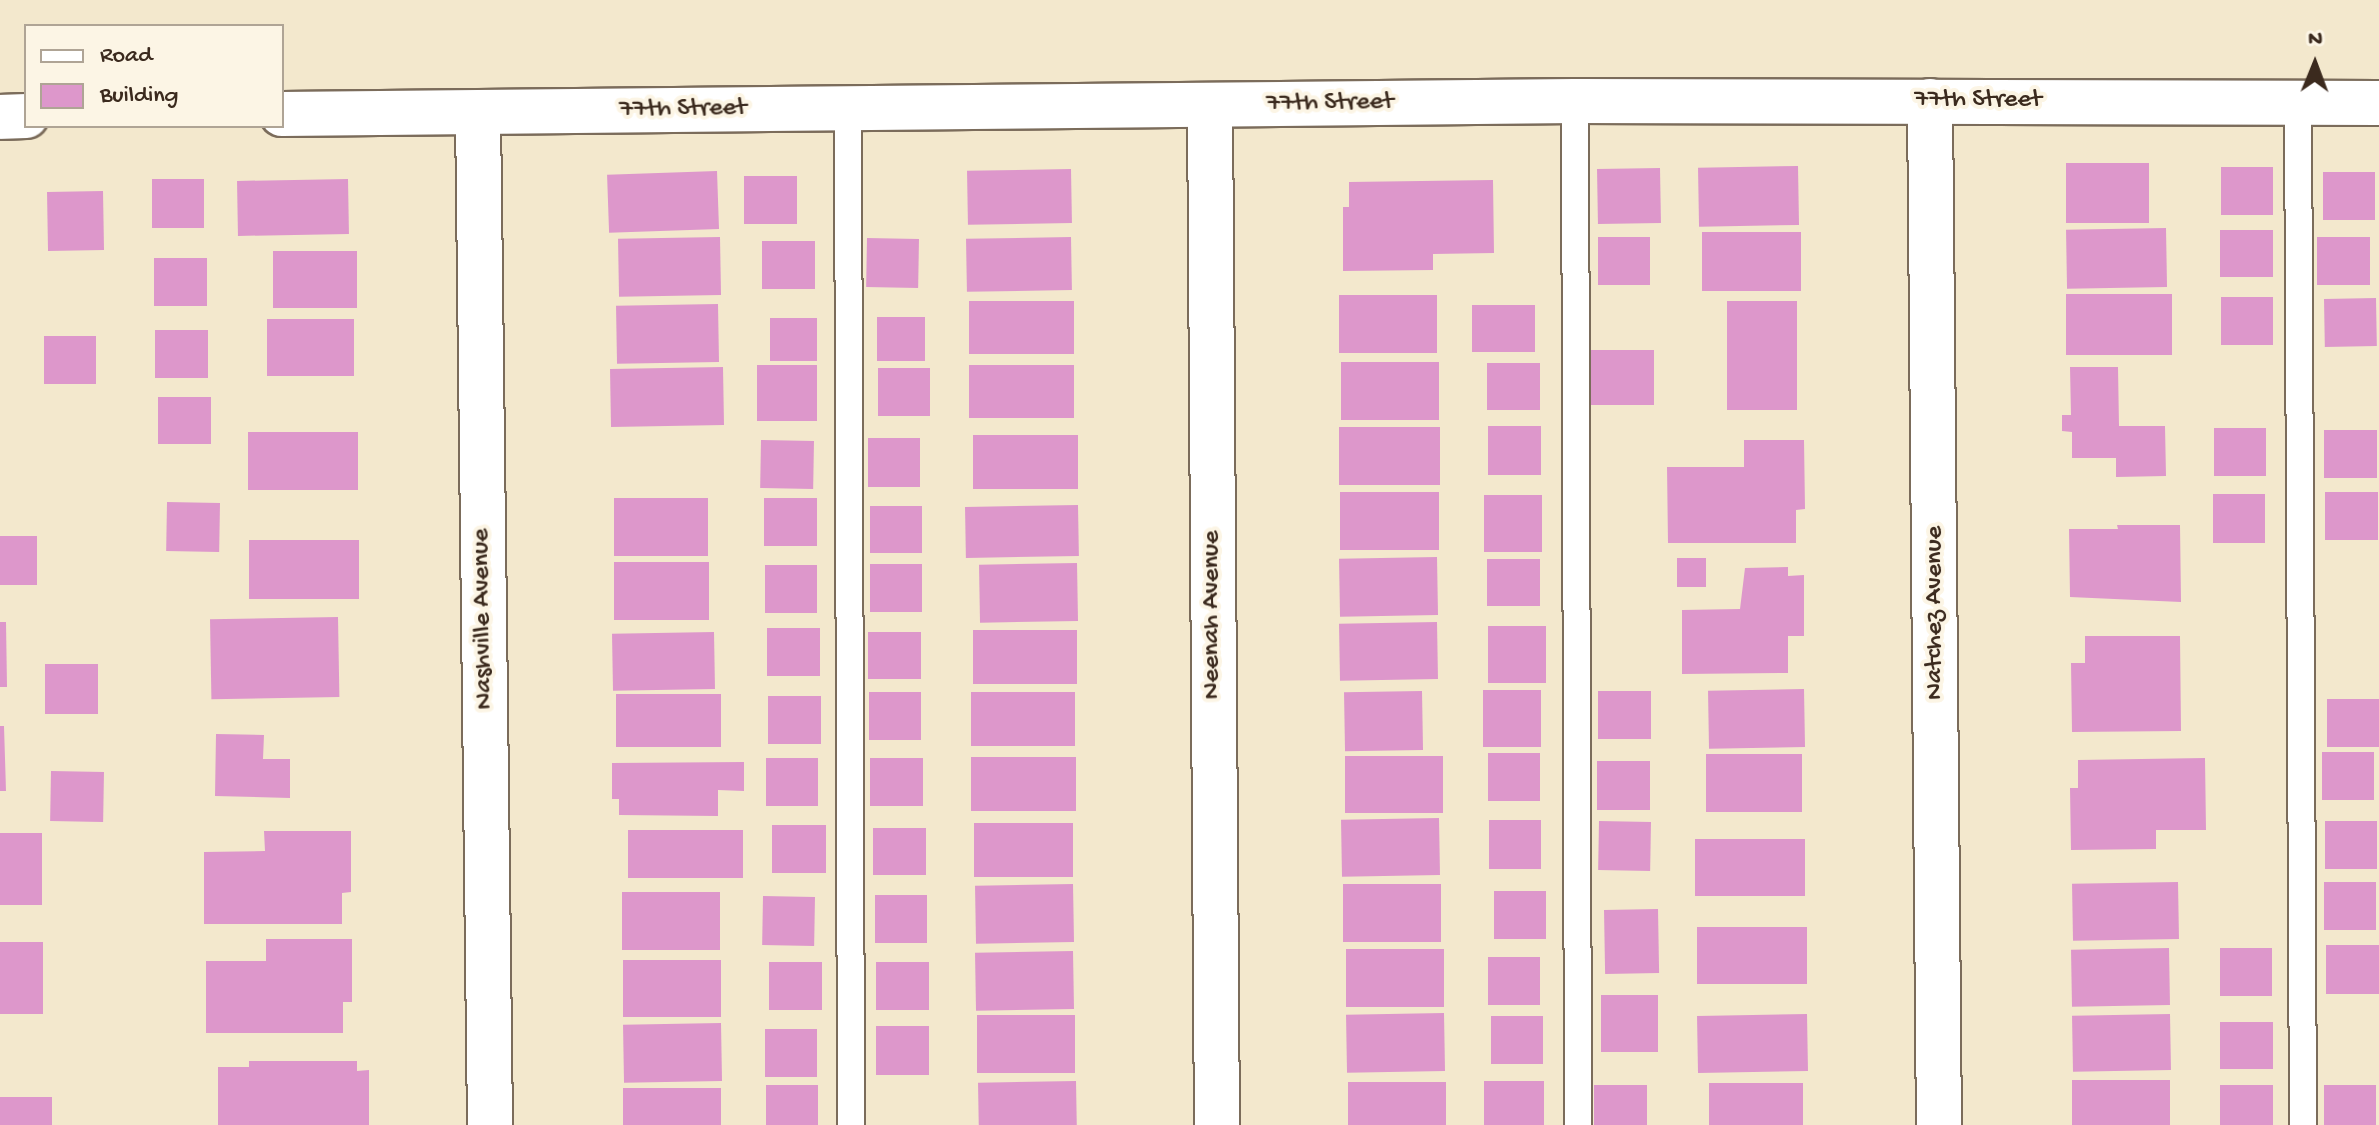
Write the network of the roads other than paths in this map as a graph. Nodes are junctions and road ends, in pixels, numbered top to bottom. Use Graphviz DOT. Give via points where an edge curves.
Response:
graph roads {
  1 [pos="1575,101"];
  2 [pos="1930,101"];
  3 [pos="2298,103"];
  4 [pos="2379,103"];
  5 [pos="1210,105"];
  6 [pos="848,108"];
  7 [pos="478,113"];
  8 [pos="284,114"];
  9 [pos="24,116"];
  10 [pos="0,117"];
  11 [pos="490,1125"];
  12 [pos="851,1125"];
  13 [pos="1217,1125"];
  14 [pos="1578,1125"];
  15 [pos="1939,1125"];
  16 [pos="2303,1125"];
  1 -- 2 [label="street, 77th Street"];
  1 -- 5 [label="street, 77th Street"];
  1 -- 14 [label="lane"];
  2 -- 3 [label="street, 77th Street"];
  2 -- 15 [label="street, Natchez Avenue"];
  3 -- 4 [label="street, 77th Street"];
  3 -- 16 [label="lane"];
  5 -- 6 [label="street, 77th Street"];
  5 -- 13 [label="street, Neenah Avenue"];
  6 -- 7 [label="street, 77th Street"];
  6 -- 12 [label="lane"];
  7 -- 8 [label="street, 77th Street"];
  7 -- 11 [label="street, Nashville Avenue"];
  9 -- 10 [label="street"];
}
